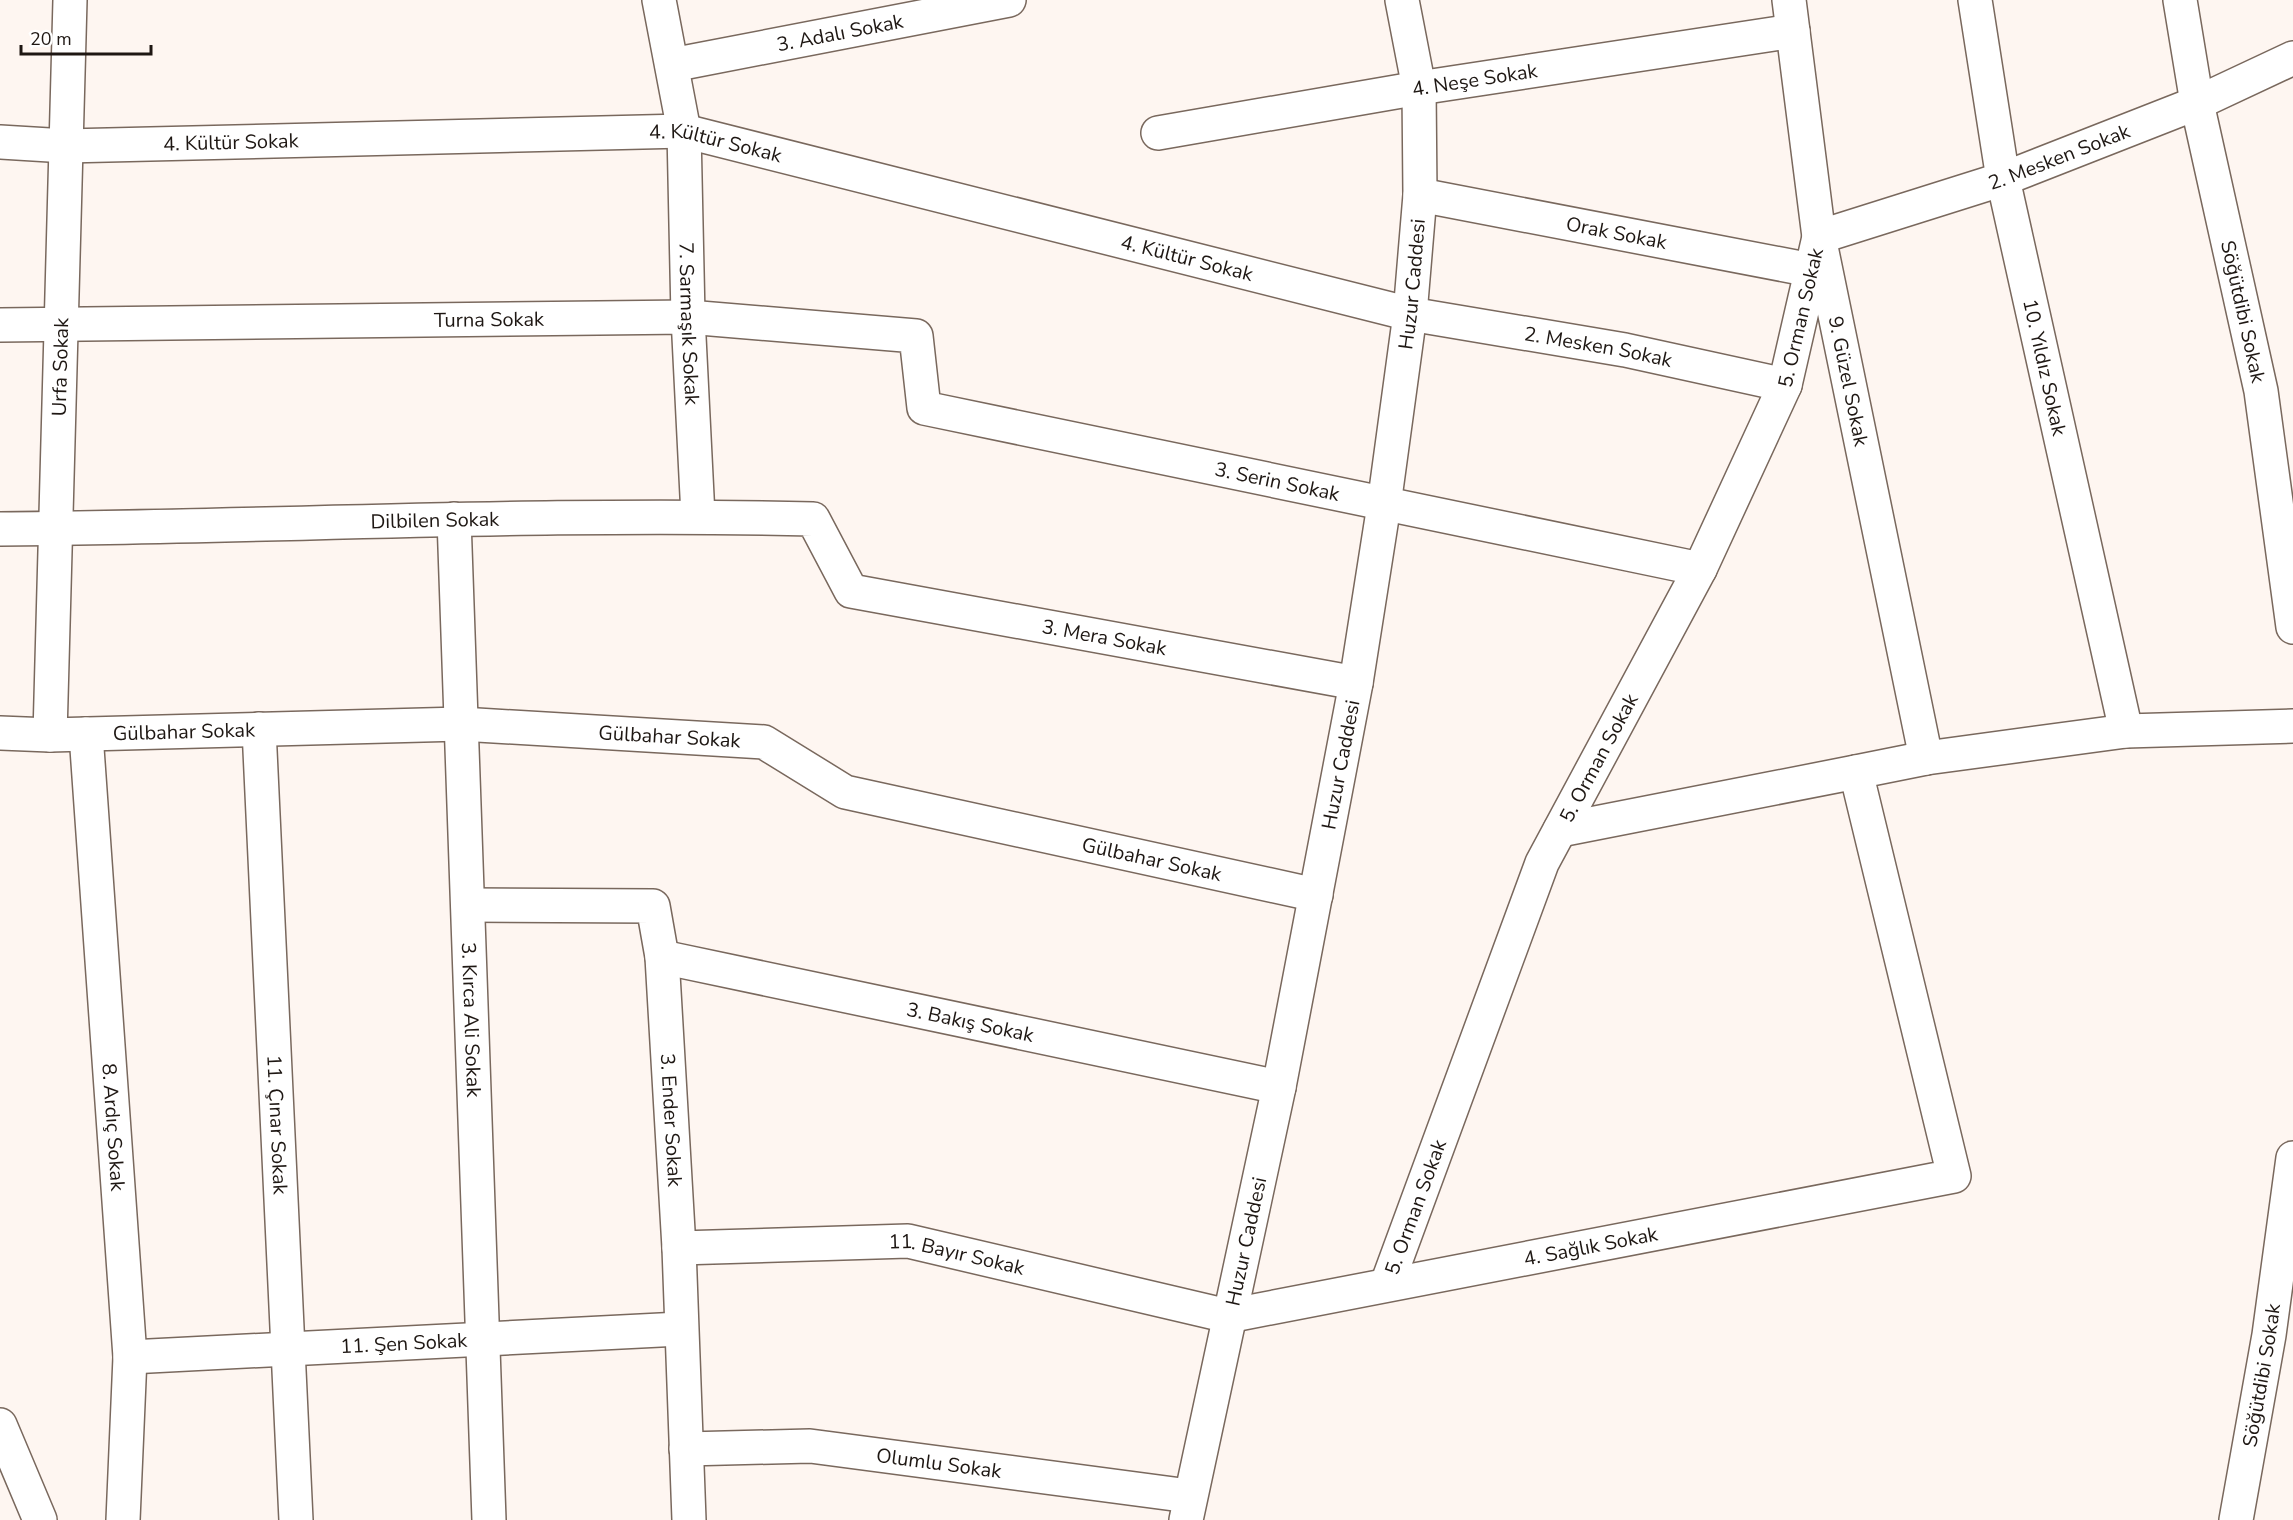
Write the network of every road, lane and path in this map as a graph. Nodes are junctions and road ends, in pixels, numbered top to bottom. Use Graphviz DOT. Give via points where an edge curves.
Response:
graph roads {
  1 [pos="70,0"];
  2 [pos="659,0"];
  3 [pos="1009,0"];
  4 [pos="1402,0"];
  5 [pos="1975,0"];
  6 [pos="2180,0"];
  7 [pos="1791,16"];
  8 [pos="2293,58"];
  9 [pos="672,65"];
  10 [pos="1419,88"];
  11 [pos="2197,103"];
  12 [pos="684,131"];
  13 [pos="1158,133"];
  14 [pos="0,142"];
  15 [pos="66,146"];
  16 [pos="2003,179"];
  17 [pos="1420,195"];
  18 [pos="1819,237"];
  19 [pos="1811,270"];
  20 [pos="1410,314"];
  21 [pos="688,317"];
  22 [pos="0,325"];
  23 [pos="61,326"];
  24 [pos="916,336"];
  25 [pos="1785,385"];
  26 [pos="1384,505"];
  27 [pos="698,516"];
  28 [pos="454,519"];
  29 [pos="56,528"];
  30 [pos="0,529"];
  31 [pos="1701,569"];
  32 [pos="852,591"];
  33 [pos="2293,627"];
  34 [pos="1356,682"];
  35 [pos="461,724"];
  36 [pos="2293,726"];
  37 [pos="259,729"];
  38 [pos="2126,731"];
  39 [pos="0,734"];
  40 [pos="86,734"];
  41 [pos="50,735"];
  42 [pos="1926,759"];
  43 [pos="1856,771"];
  44 [pos="1560,830"];
  45 [pos="1316,895"];
  46 [pos="468,905"];
  47 [pos="662,957"];
  48 [pos="1279,1087"];
  49 [pos="2293,1158"];
  50 [pos="679,1248"];
  51 [pos="1387,1284"];
  52 [pos="1228,1316"];
  53 [pos="680,1329"];
  54 [pos="483,1339"];
  55 [pos="288,1349"];
  56 [pos="130,1357"];
  57 [pos="0,1425"];
  58 [pos="686,1449"];
  59 [pos="1188,1508"];
  60 [pos="40,1520"];
  61 [pos="123,1520"];
  62 [pos="296,1520"];
  63 [pos="489,1520"];
  64 [pos="689,1520"];
  65 [pos="2236,1520"];
  1 -- 15 [label="street, Urfa Sokak"];
  2 -- 9 [label="street, 7. Sarmaşık Sokak"];
  3 -- 9 [label="street, 3. Adalı Sokak"];
  4 -- 10 [label="street, Huzur Caddesi"];
  5 -- 16 [label="street, 10. Yıldız Sokak"];
  6 -- 11 [label="street, Söğütdibi Sokak"];
  7 -- 10 [label="street, 4. Neşe Sokak"];
  7 -- 18 [label="street, 9. Güzel Sokak"];
  8 -- 11 [label="street, 2. Mesken Sokak"];
  9 -- 12 [label="street, 7. Sarmaşık Sokak"];
  10 -- 13 [label="street, 4. Neşe Sokak"];
  10 -- 17 [label="street, Huzur Caddesi"];
  11 -- 16 [label="street, 2. Mesken Sokak"];
  11 -- 33 [label="street, Söğütdibi Sokak" via="2261,391"];
  12 -- 15 [label="street, 4. Kültür Sokak"];
  12 -- 20 [label="street, 4. Kültür Sokak"];
  12 -- 21 [label="street, 7. Sarmaşık Sokak"];
  14 -- 15 [label="street, 4. Kültür Sokak"];
  15 -- 23 [label="street, Urfa Sokak"];
  16 -- 18 [label="street, 2. Mesken Sokak"];
  16 -- 38 [label="street, 10. Yıldız Sokak"];
  17 -- 19 [label="street, Orak Sokak"];
  17 -- 20 [label="street, Huzur Caddesi"];
  18 -- 19 [label="street, 5. Orman Sokak"];
  18 -- 42 [label="street, 9. Güzel Sokak"];
  19 -- 25 [label="street, 5. Orman Sokak"];
  20 -- 25 [label="street, 2. Mesken Sokak" via="1625,350"];
  20 -- 26 [label="street, Huzur Caddesi"];
  21 -- 23 [label="street, Turna Sokak"];
  21 -- 24 [label="street, Turna Sokak"];
  21 -- 27 [label="street, 7. Sarmaşık Sokak"];
  22 -- 23 [label="street, Turna Sokak"];
  23 -- 29 [label="street, Urfa Sokak"];
  24 -- 26 [label="street, 3. Serin Sokak" via="924,408"];
  25 -- 31 [label="street, 5. Orman Sokak"];
  26 -- 31 [label="street, 3. Serin Sokak"];
  26 -- 34 [label="street, Huzur Caddesi"];
  27 -- 28 [label="street, Dilbilen Sokak"];
  27 -- 32 [label="street, Dilbilen Sokak" via="813,519"];
  28 -- 29 [label="street, Dilbilen Sokak"];
  28 -- 35 [label="street, 3. Kırca Ali Sokak"];
  29 -- 30 [label="street, Dilbilen Sokak"];
  29 -- 41 [label="street, Urfa Sokak"];
  31 -- 44 [label="street, 5. Orman Sokak"];
  32 -- 34 [label="street, 3. Mera Sokak"];
  34 -- 45 [label="street, Huzur Caddesi"];
  35 -- 37 [label="street, Gülbahar Sokak"];
  35 -- 45 [label="street, Gülbahar Sokak" via="764,742 845,792"];
  35 -- 46 [label="street, 3. Kırca Ali Sokak"];
  36 -- 38 [label="street"];
  37 -- 40 [label="street, Gülbahar Sokak"];
  37 -- 55 [label="street, 11. Çınar Sokak"];
  38 -- 42 [label="street"];
  39 -- 41 [label="street, Gülbahar Sokak"];
  40 -- 41 [label="street, Gülbahar Sokak"];
  40 -- 56 [label="street, 8. Ardıç Sokak"];
  42 -- 43 [label="street"];
  43 -- 44 [label="street"];
  43 -- 51 [label="street, 4. Sağlık Sokak" via="1954,1176"];
  44 -- 51 [label="street, 5. Orman Sokak" via="1542,863"];
  45 -- 48 [label="street, Huzur Caddesi"];
  46 -- 47 [label="street, 3. Ender Sokak" via="653,906"];
  46 -- 54 [label="street, 3. Kırca Ali Sokak"];
  47 -- 48 [label="street, 3. Bakış Sokak"];
  47 -- 50 [label="street, 3. Ender Sokak"];
  48 -- 52 [label="street, Huzur Caddesi"];
  49 -- 65 [label="street, Söğütdibi Sokak" via="2269,1335"];
  50 -- 52 [label="street, 11. Bayır Sokak" via="908,1241"];
  50 -- 53 [label="street, 3. Ender Sokak"];
  51 -- 52 [label="street, 4. Sağlık Sokak"];
  52 -- 59 [label="street, Huzur Caddesi"];
  53 -- 54 [label="street, 11. Şen Sokak"];
  53 -- 58 [label="street, 3. Ender Sokak"];
  54 -- 55 [label="street, 11. Şen Sokak"];
  54 -- 63 [label="street, 3. Kırca Ali Sokak"];
  55 -- 56 [label="street, 11. Şen Sokak"];
  55 -- 62 [label="street, 11. Çınar Sokak"];
  56 -- 61 [label="street, 8. Ardıç Sokak"];
  57 -- 60 [label="street"];
  58 -- 59 [label="street, Olumlu Sokak" via="810,1446"];
  58 -- 64 [label="street, 3. Ender Sokak"];
}
